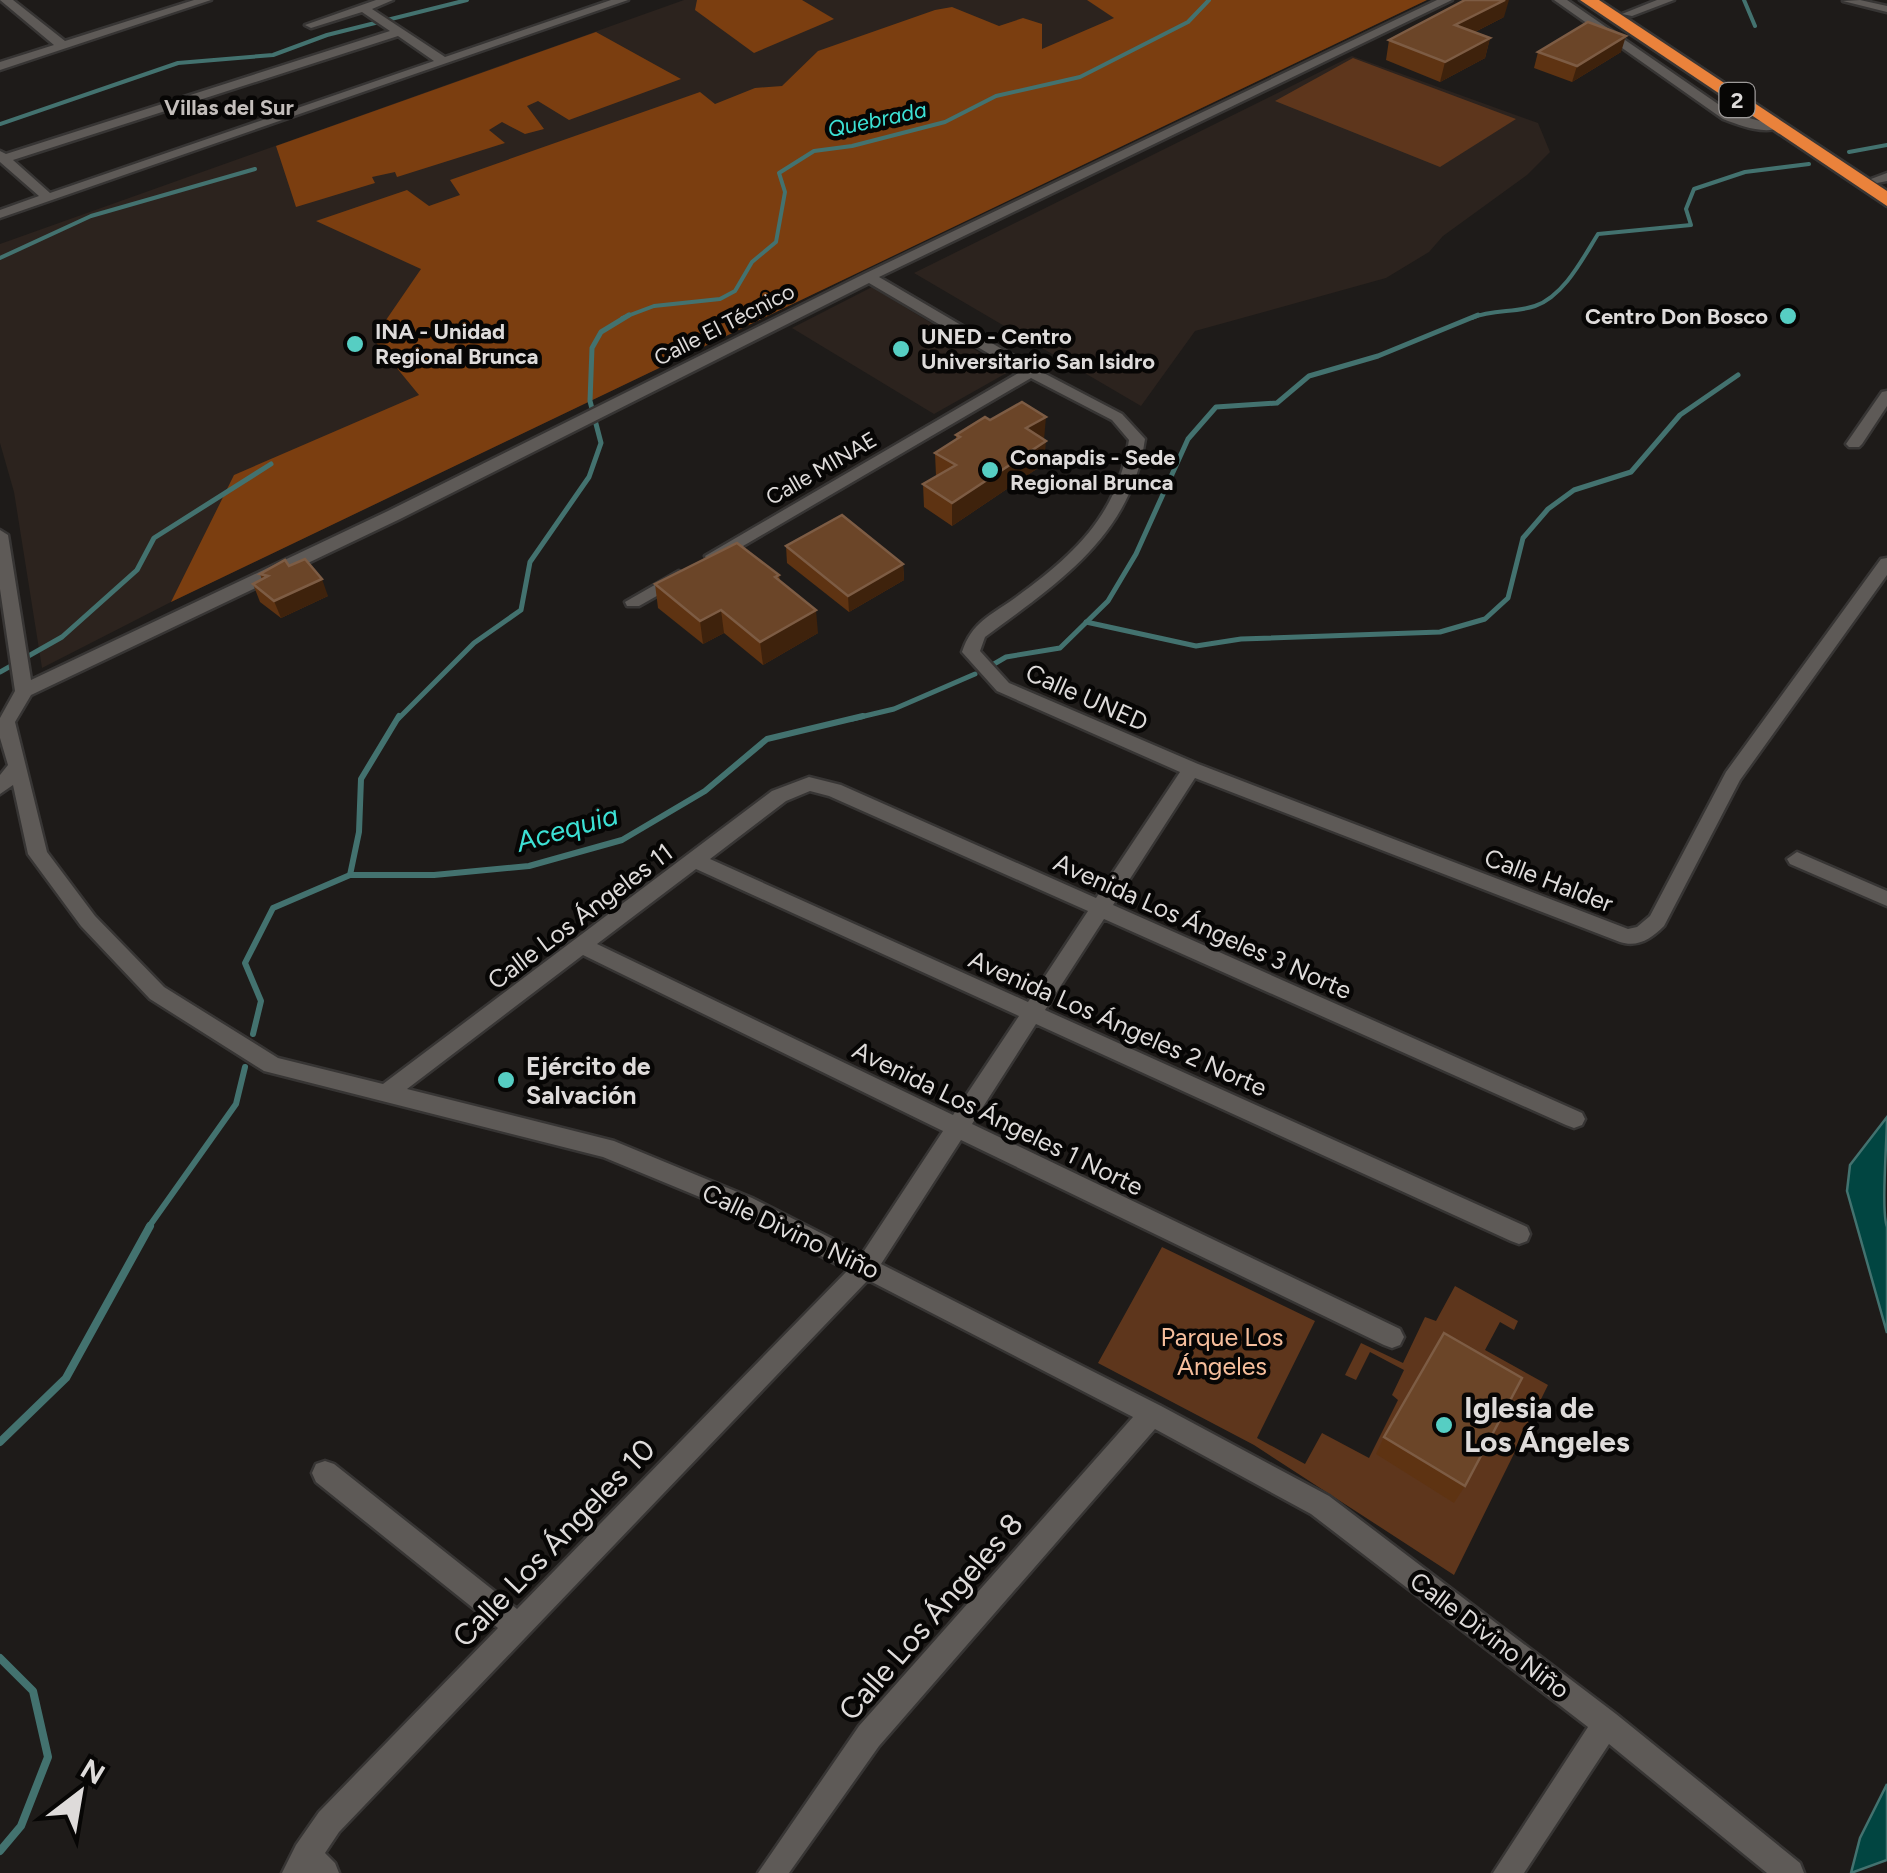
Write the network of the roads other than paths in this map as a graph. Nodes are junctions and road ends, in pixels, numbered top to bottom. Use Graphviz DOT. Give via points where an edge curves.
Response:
graph roads {
  1 [pos="6,0"];
  2 [pos="206,0"];
  3 [pos="387,0"];
  4 [pos="622,0"];
  5 [pos="1446,0"];
  6 [pos="1560,0"];
  7 [pos="1590,0"];
  8 [pos="1606,0"];
  9 [pos="1668,0"];
  10 [pos="1849,1"];
  11 [pos="1635,7"];
  12 [pos="364,8"];
  13 [pos="1887,9"];
  14 [pos="310,25"];
  15 [pos="399,32"];
  16 [pos="1647,40"];
  17 [pos="63,46"];
  18 [pos="444,62"];
  19 [pos="0,66"];
  20 [pos="1776,127"];
  21 [pos="2,157"];
  22 [pos="1884,180"];
  23 [pos="48,198"];
  24 [pos="1887,200"];
  25 [pos="0,214"];
  26 [pos="869,277"];
  27 [pos="1031,372"];
  28 [pos="1887,395"];
  29 [pos="1854,444"];
  30 [pos="0,535"];
  31 [pos="1887,563"];
  32 [pos="3,576"];
  33 [pos="633,602"];
  34 [pos="24,691"];
  35 [pos="4,729"];
  36 [pos="19,765"];
  37 [pos="1191,769"];
  38 [pos="808,784"];
  39 [pos="0,787"];
  40 [pos="1797,859"];
  41 [pos="695,860"];
  42 [pos="1887,900"];
  43 [pos="1098,911"];
  44 [pos="582,946"];
  45 [pos="1031,1014"];
  46 [pos="385,1094"];
  47 [pos="1574,1119"];
  48 [pos="956,1130"];
  49 [pos="1519,1234"];
  50 [pos="868,1266"];
  51 [pos="1392,1337"];
  52 [pos="1152,1414"];
  53 [pos="326,1473"];
  54 [pos="518,1626"];
  55 [pos="1606,1724"];
  56 [pos="309,1867"];
  57 [pos="772,1873"];
  58 [pos="1507,1873"];
  59 [pos="1790,1873"];
  1 -- 17 [label="street"];
  2 -- 17 [label="street"];
  3 -- 12 [label="street"];
  4 -- 18 [label="street"];
  5 -- 26 [label="street, Calle El Técnico"];
  6 -- 20 [label="street" via="1727,116"];
  7 -- 11 [label="highway" via="1614,12"];
  7 -- 16 [label="highway, 2"];
  8 -- 11 [label="highway, 2"];
  9 -- 11 [label="street"];
  10 -- 13 [label="street"];
  11 -- 16 [label="highway" via="1626,20"];
  11 -- 22 [label="highway, 2"];
  12 -- 14 [label="street"];
  12 -- 15 [label="street"];
  15 -- 18 [label="street"];
  15 -- 21 [label="street"];
  16 -- 20 [label="highway, 2"];
  17 -- 19 [label="street"];
  18 -- 23 [label="street"];
  20 -- 24 [label="highway, 2"];
  21 -- 23 [label="street"];
  23 -- 25 [label="street"];
  26 -- 27 [label="street, Calle UNED"];
  26 -- 34 [label="street, Calle El Técnico"];
  27 -- 33 [label="street, Calle MINAE"];
  27 -- 37 [label="street, Calle UNED" via="1117,417 1133,430 1136,450 1112,510 1080,553 977,634 971,652 1002,687"];
  28 -- 29 [label="street"];
  30 -- 32 [label="street"];
  31 -- 37 [label="street, Calle Halder" via="1733,777 1657,920 1643,934 1627,937"];
  32 -- 34 [label="street"];
  34 -- 35 [label="street, Calle Divino Niño"];
  35 -- 36 [label="street, Calle Divino Niño"];
  36 -- 39 [label="street"];
  36 -- 46 [label="street, Calle Divino Niño" via="38,854 88,921 157,992 272,1064"];
  37 -- 43 [label="street, Calle Los Ángeles 10"];
  38 -- 41 [label="street, Calle Los Ángeles 11" via="779,796"];
  38 -- 43 [label="street, Avenida Los Ángeles 3 Norte"];
  40 -- 42 [label="street"];
  41 -- 44 [label="street, Calle Los Ángeles 11"];
  41 -- 45 [label="street, Avenida Los Ángeles 2 Norte"];
  43 -- 45 [label="street, Calle Los Ángeles 10"];
  43 -- 47 [label="street, Avenida Los Ángeles 3 Norte"];
  44 -- 46 [label="street, Calle Los Ángeles 11"];
  44 -- 48 [label="street, Avenida Los Ángeles 1 Norte"];
  45 -- 48 [label="street, Calle Los Ángeles 10"];
  45 -- 49 [label="street, Avenida Los Ángeles 2 Norte"];
  46 -- 50 [label="street, Calle Divino Niño" via="606,1148"];
  48 -- 50 [label="street, Calle Los Ángeles 10"];
  48 -- 51 [label="street, Avenida Los Ángeles 1 Norte"];
  50 -- 52 [label="street, Calle Divino Niño"];
  50 -- 54 [label="street, Calle Los Ángeles 10"];
  52 -- 55 [label="street, Calle Divino Niño" via="1320,1504"];
  52 -- 57 [label="street, Calle Los Ángeles 8" via="869,1736"];
  53 -- 54 [label="street"];
  54 -- 56 [label="street, Calle Los Ángeles 10" via="329,1822"];
  55 -- 58 [label="street"];
  55 -- 59 [label="street, Calle Divino Niño"];
}
